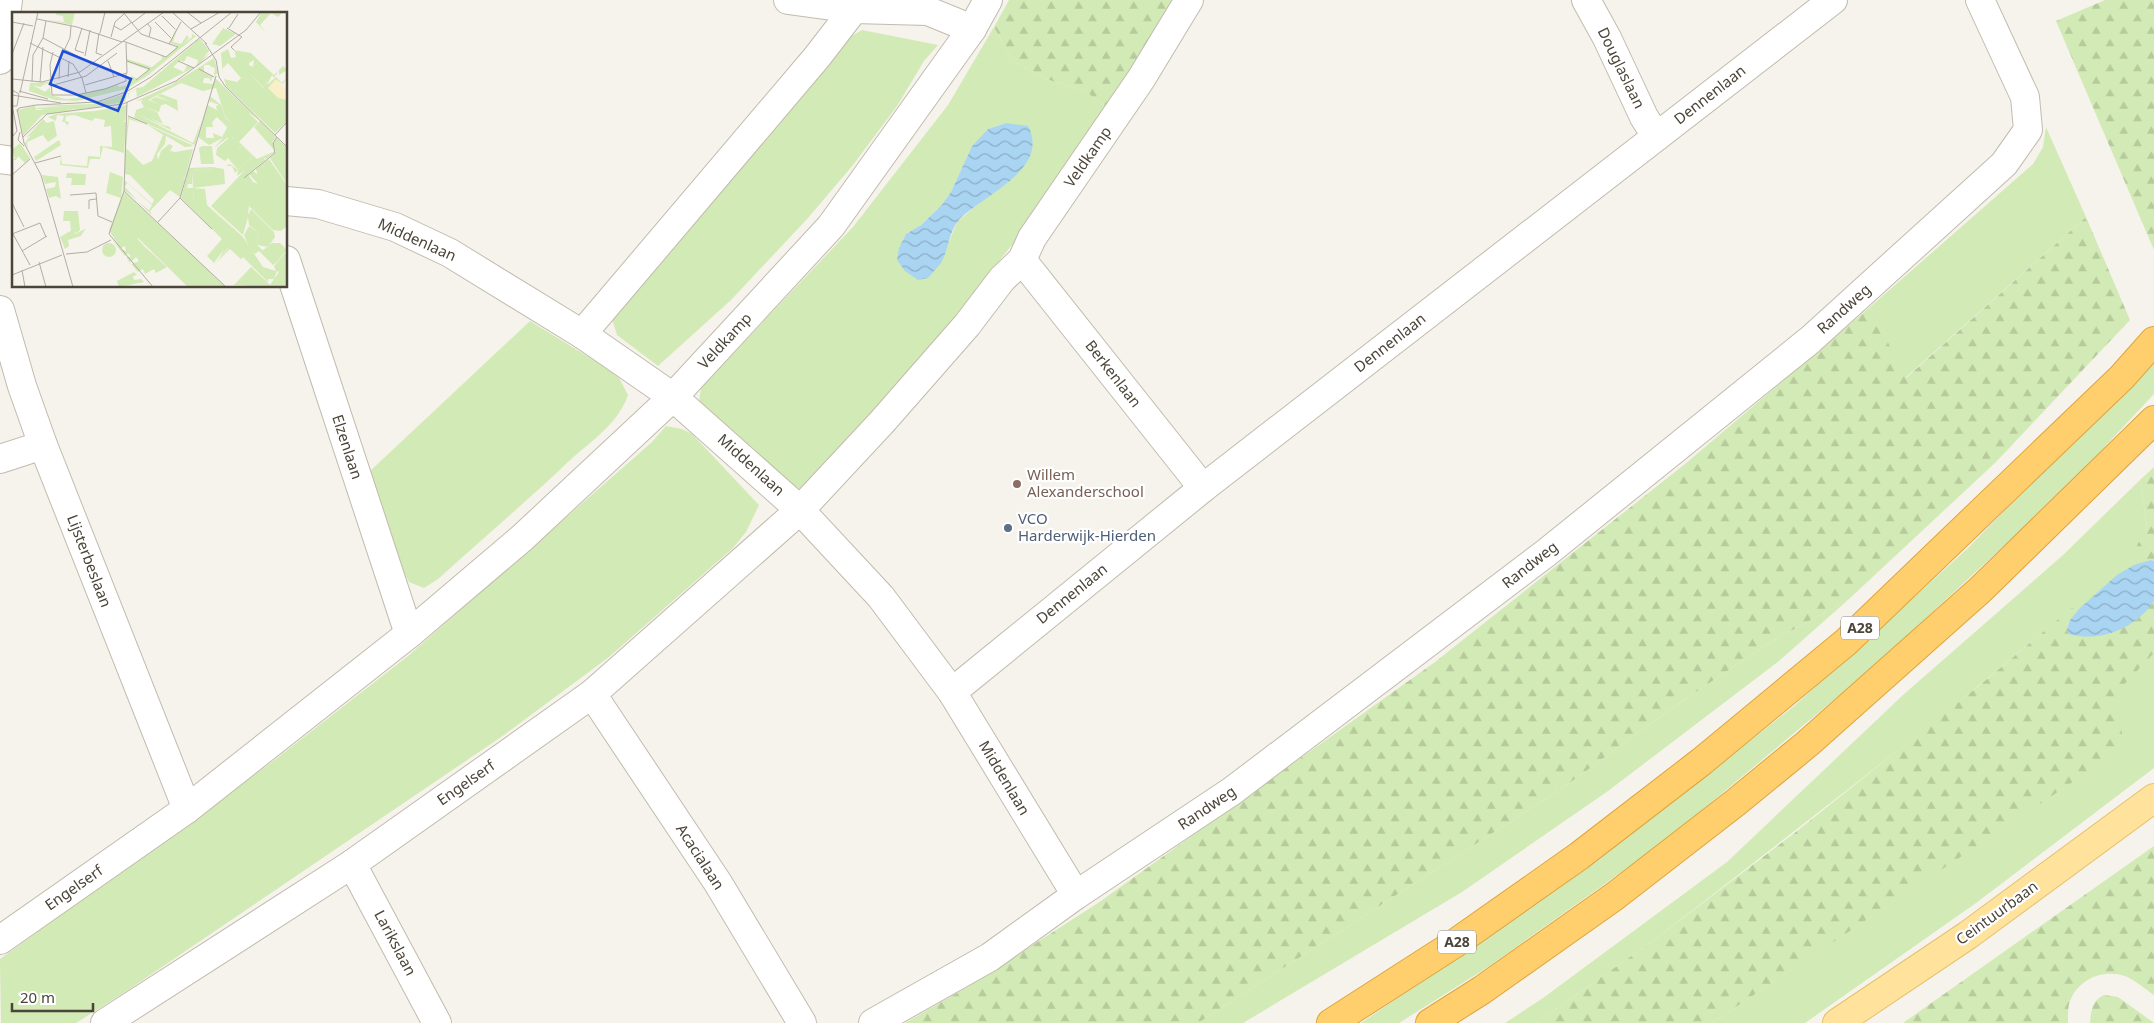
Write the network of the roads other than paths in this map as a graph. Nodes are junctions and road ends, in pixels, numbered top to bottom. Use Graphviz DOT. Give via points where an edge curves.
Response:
graph roads {
  1 [pos="8,0"];
  2 [pos="788,0"];
  3 [pos="988,0"];
  4 [pos="1189,0"];
  5 [pos="1586,0"];
  6 [pos="1832,0"];
  7 [pos="1980,0"];
  8 [pos="854,9"];
  9 [pos="972,29"];
  10 [pos="0,60"];
  11 [pos="1656,136"];
  12 [pos="288,201"];
  13 [pos="1022,260"];
  14 [pos="288,266"];
  15 [pos="0,310"];
  16 [pos="582,334"];
  17 [pos="2154,341"];
  18 [pos="673,396"];
  19 [pos="2151,424"];
  20 [pos="43,444"];
  21 [pos="0,459"];
  22 [pos="1203,488"];
  23 [pos="800,510"];
  24 [pos="409,634"];
  25 [pos="952,692"];
  26 [pos="592,694"];
  27 [pos="2154,798"];
  28 [pos="187,810"];
  29 [pos="352,864"];
  30 [pos="1076,895"];
  31 [pos="0,940"];
  32 [pos="105,1023"];
  33 [pos="437,1023"];
  34 [pos="802,1023"];
  35 [pos="873,1023"];
  36 [pos="1331,1023"];
  37 [pos="1430,1023"];
  38 [pos="1837,1023"];
  1 -- 10 [label="street"];
  2 -- 8 [label="street"];
  3 -- 9 [label="street, Veldkamp"];
  4 -- 13 [label="street, Veldkamp" via="1141,79 1032,238"];
  5 -- 11 [label="street, Douglaslaan"];
  6 -- 11 [label="street, Dennenlaan"];
  7 -- 30 [label="street, Randweg" via="2024,98 2028,130 2004,164 1810,340 1546,553 1232,792"];
  8 -- 9 [label="street" via="928,11"];
  8 -- 16 [label="street"];
  9 -- 18 [label="street, Veldkamp" via="831,226"];
  11 -- 22 [label="street, Dennenlaan"];
  12 -- 16 [label="street, Middenlaan" via="318,204 395,227 450,253"];
  13 -- 22 [label="street, Berkenlaan"];
  13 -- 23 [label="street, Veldkamp" via="1002,279 967,326 882,422"];
  14 -- 24 [label="street, Elzenlaan"];
  15 -- 20 [label="street, Lijsterbeslaan"];
  16 -- 18 [label="street, Middenlaan"];
  17 -- 36 [label="highway, A28" via="2122,377 1846,642 1579,856 1462,939"];
  18 -- 23 [label="street, Middenlaan"];
  18 -- 24 [label="street, Veldkamp" via="522,538"];
  19 -- 37 [label="highway" via="1980,590 1800,750 1615,896"];
  20 -- 21 [label="street"];
  20 -- 28 [label="street, Lijsterbeslaan"];
  22 -- 25 [label="street, Dennenlaan"];
  23 -- 25 [label="street, Middenlaan" via="881,597"];
  23 -- 26 [label="street, Engelserf"];
  24 -- 28 [label="street, Engelserf"];
  25 -- 30 [label="street, Middenlaan"];
  26 -- 29 [label="street, Engelserf"];
  26 -- 34 [label="street, Acacialaan" via="718,883"];
  27 -- 38 [label="main road, Ceintuurbaan" via="1968,934"];
  28 -- 31 [label="street, Engelserf"];
  29 -- 32 [label="street, Engelserf"];
  29 -- 33 [label="street, Larikslaan"];
  30 -- 35 [label="street, Randweg" via="990,957"];
}
